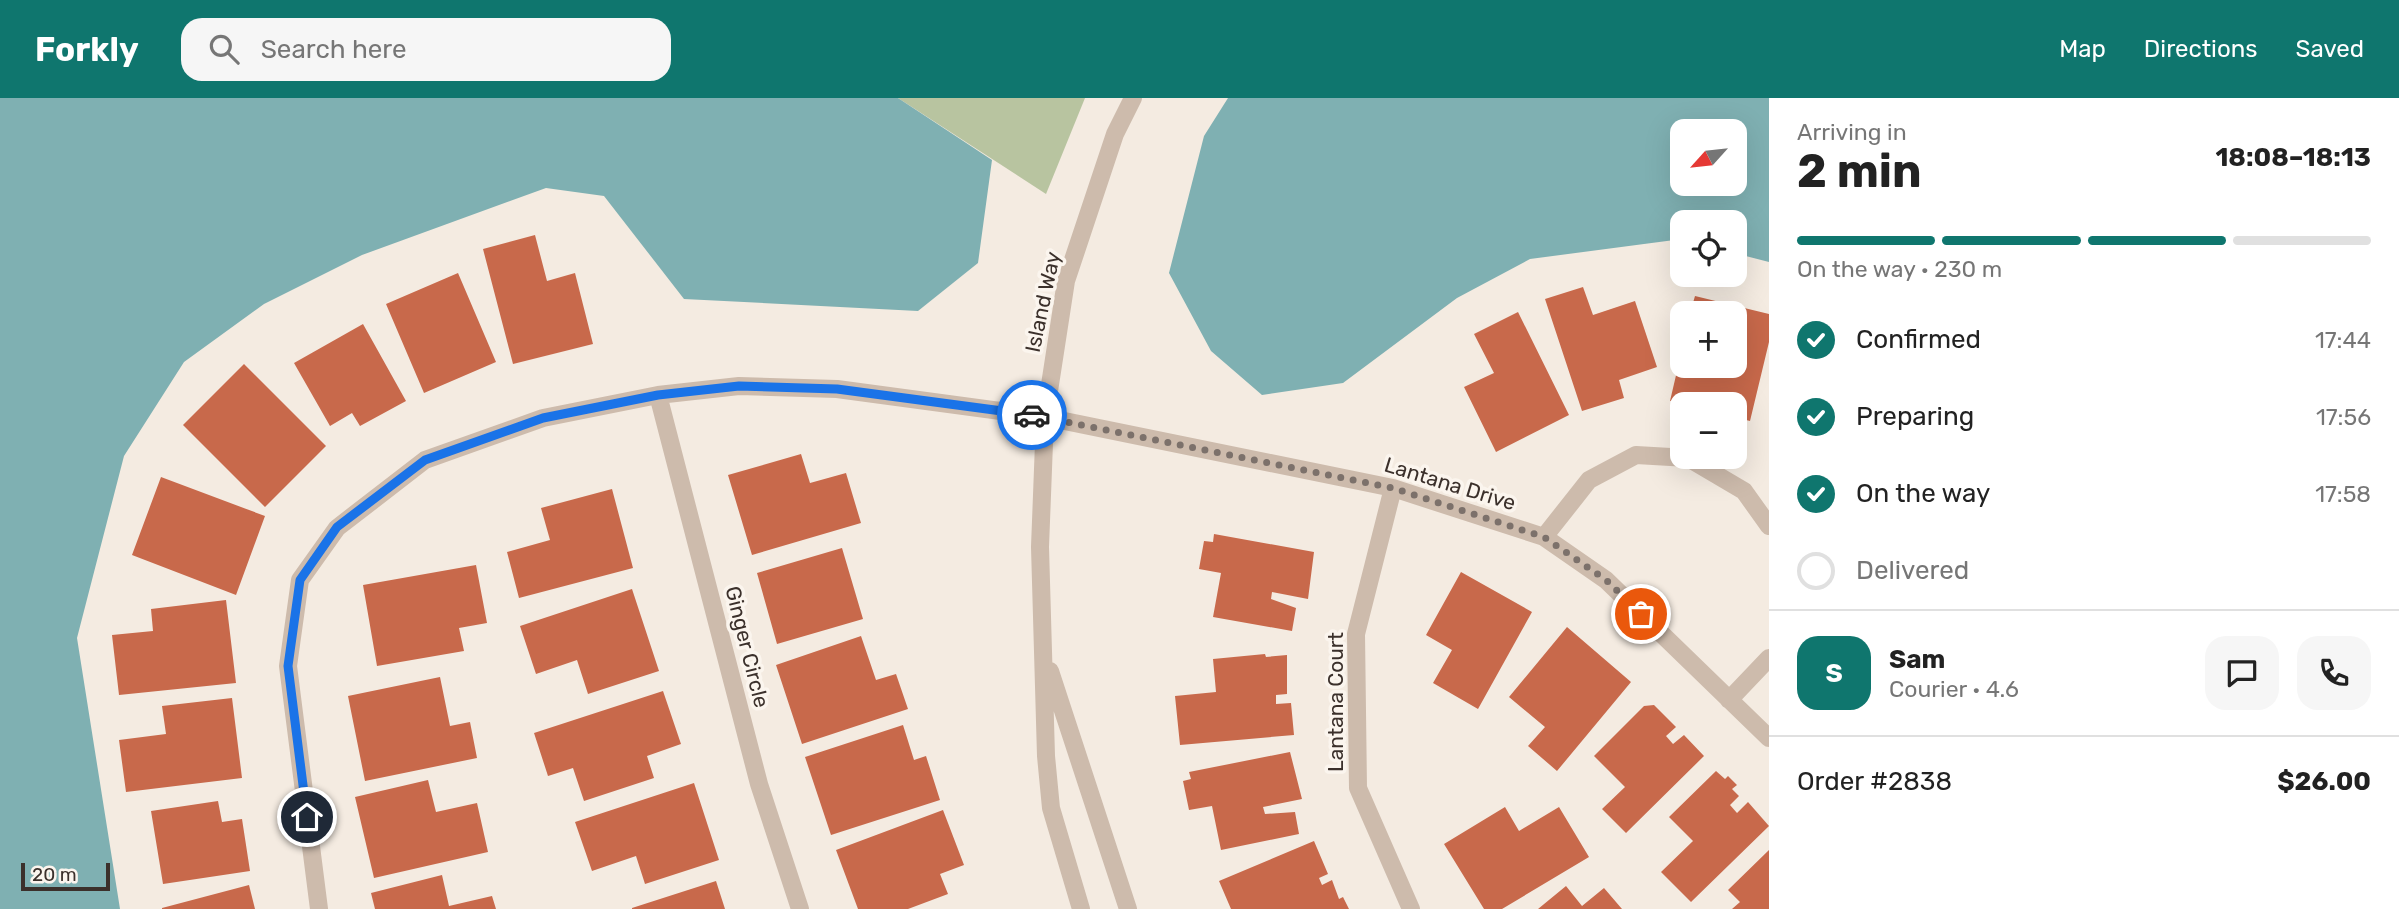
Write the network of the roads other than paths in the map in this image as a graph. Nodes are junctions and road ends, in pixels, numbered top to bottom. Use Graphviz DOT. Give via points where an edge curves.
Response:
graph roads {
  1 [pos="1133,98"];
  2 [pos="658,395"];
  3 [pos="1045,417"];
  4 [pos="1393,488"];
  5 [pos="1769,526"];
  6 [pos="1544,537"];
  7 [pos="1044,650"];
  8 [pos="1769,658"];
  9 [pos="1729,700"];
  10 [pos="1769,738"];
  11 [pos="319,909"];
  12 [pos="800,909"];
  13 [pos="1081,909"];
  14 [pos="1128,909"];
  15 [pos="1411,909"];
  1 -- 3 [label="street, Island Way" via="1115,134 1066,281"];
  2 -- 3 [label="street" via="739,386 837,389"];
  2 -- 11 [label="street" via="543,418 425,460 337,527 300,580 288,666"];
  2 -- 12 [label="street, Ginger Circle" via="759,784"];
  3 -- 4 [label="street, Lantana Drive"];
  3 -- 7 [label="street, Island Way" via="1040,547"];
  4 -- 6 [label="street, Lantana Drive"];
  4 -- 15 [label="street, Lantana Court" via="1356,634 1359,788"];
  5 -- 6 [label="street" via="1744,491 1688,458 1636,455 1589,480"];
  6 -- 9 [label="street, Lantana Drive" via="1606,580"];
  7 -- 13 [label="street, Island Way" via="1051,808"];
  7 -- 14 [label="street, Island Way"];
  8 -- 9 [label="street"];
  9 -- 10 [label="street, Lantana Drive"];
}
